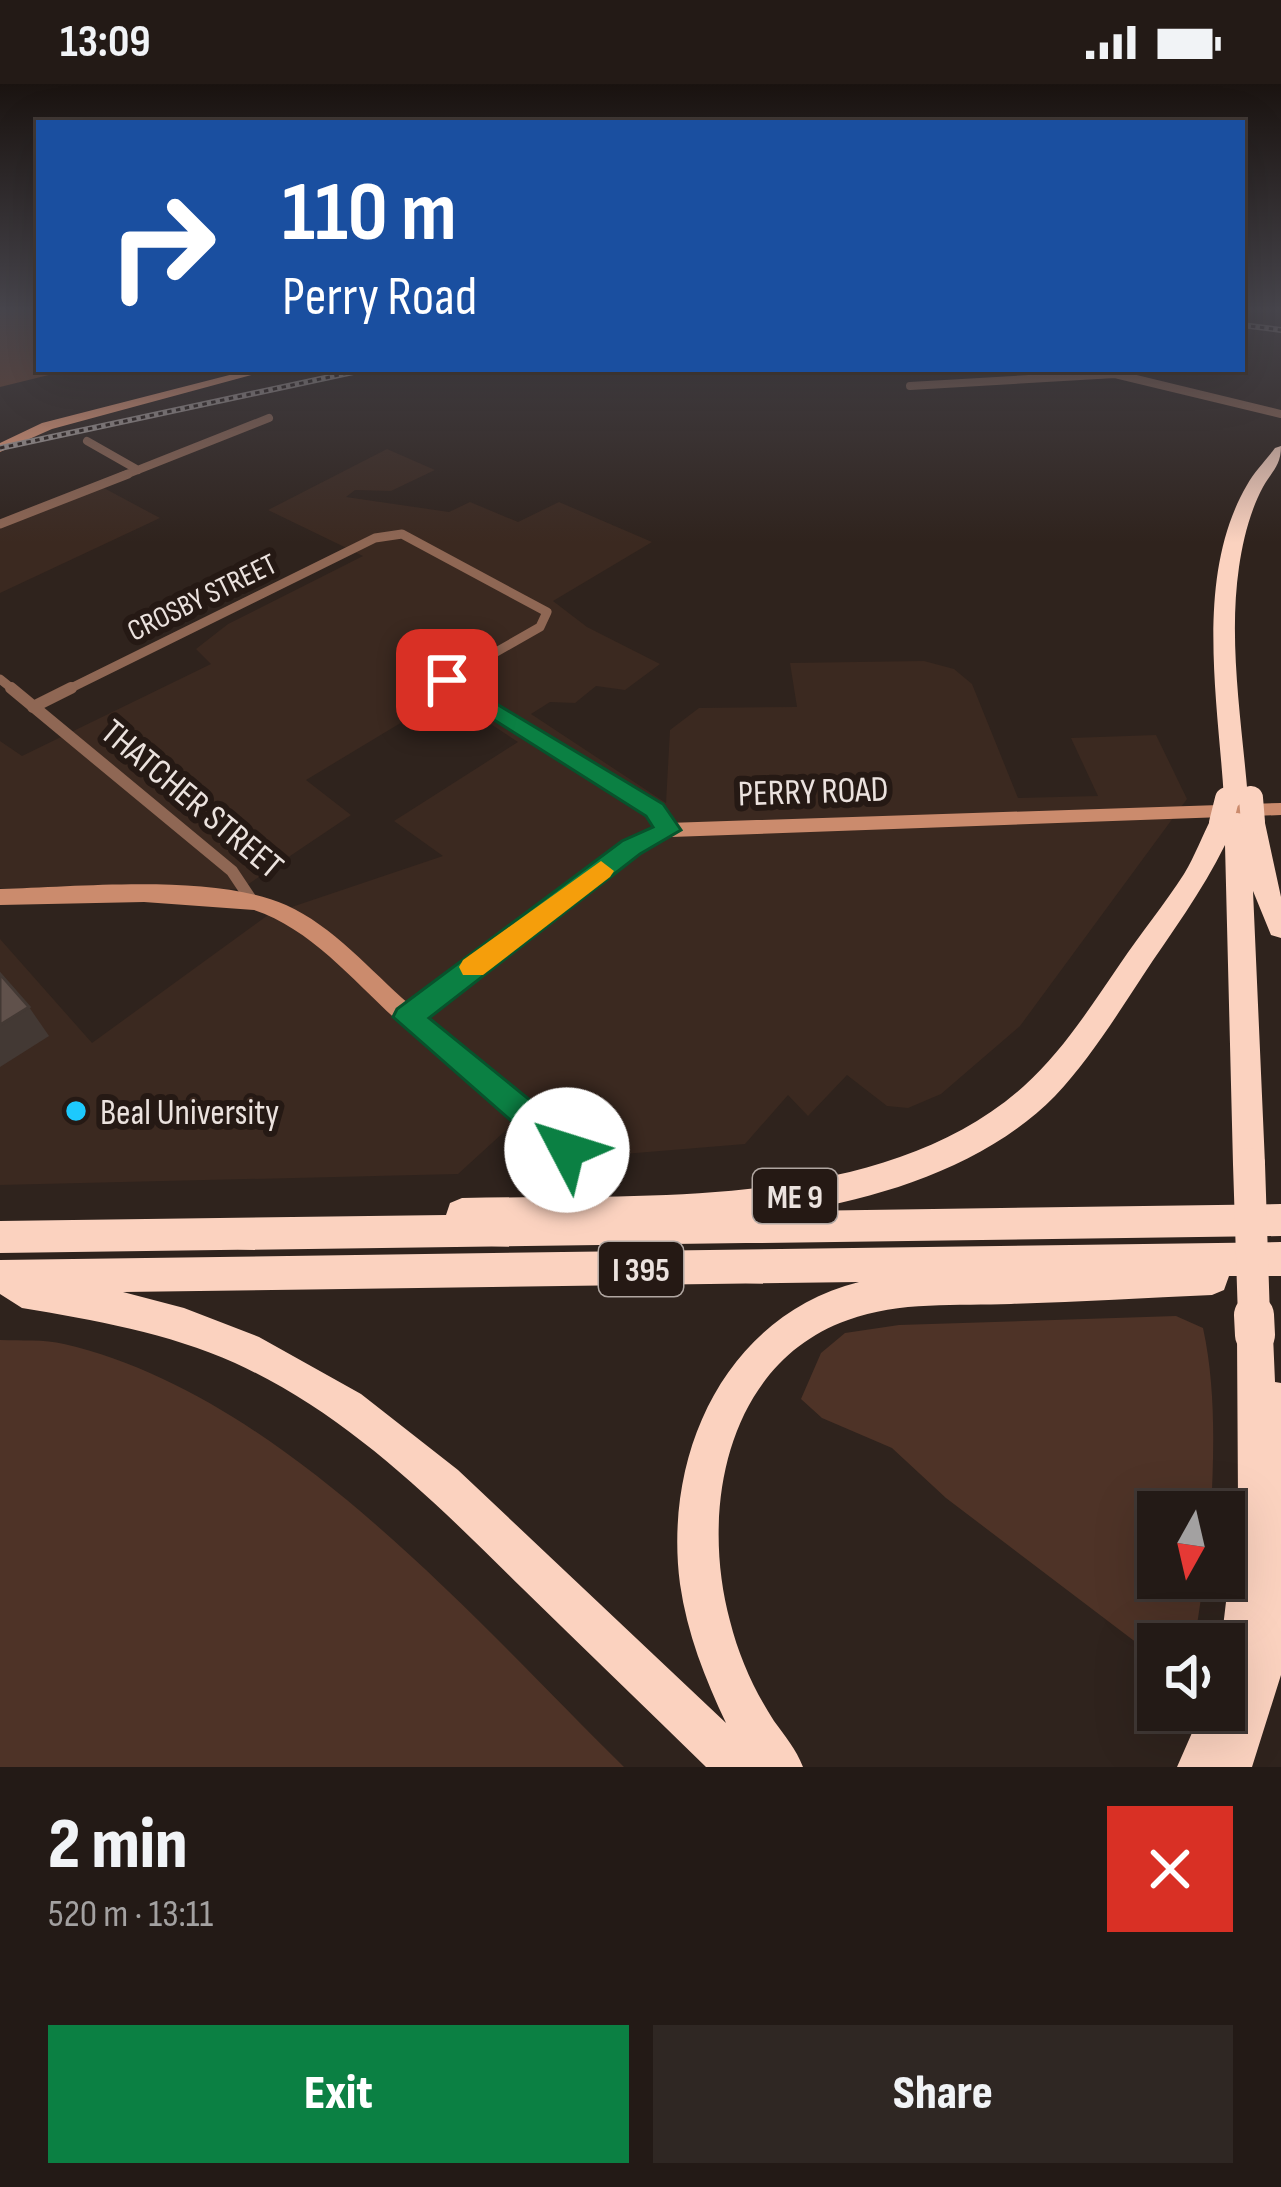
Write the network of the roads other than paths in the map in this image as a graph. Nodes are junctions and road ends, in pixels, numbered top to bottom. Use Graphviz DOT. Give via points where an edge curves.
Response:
graph roads {
  1 [pos="204,387"];
  2 [pos="1178,387"];
  3 [pos="1281,416"];
  4 [pos="269,418"];
  5 [pos="87,441"];
  6 [pos="0,448"];
  7 [pos="1280,453"];
  8 [pos="138,470"];
  9 [pos="0,524"];
  10 [pos="0,679"];
  11 [pos="33,706"];
  12 [pos="1281,809"];
  13 [pos="1240,816"];
  14 [pos="668,830"];
  15 [pos="0,897"];
  16 [pos="252,901"];
  17 [pos="1281,928"];
  18 [pos="408,1017"];
  19 [pos="567,1150"];
  20 [pos="1281,1220"];
  21 [pos="201,1236"];
  22 [pos="0,1237"];
  23 [pos="1281,1259"];
  24 [pos="1281,1274"];
  25 [pos="0,1276"];
  26 [pos="0,1287"];
  27 [pos="1264,1335"];
  28 [pos="739,1767"];
  29 [pos="780,1767"];
  30 [pos="1199,1767"];
  31 [pos="1229,1767"];
  1 -- 6 [label="main road" via="47,426"];
  2 -- 3 [label="street"];
  4 -- 8 [label="street"];
  5 -- 8 [label="street"];
  7 -- 13 [label="highway" via="1252,519 1242,573"];
  7 -- 13 [label="highway, ME 9" via="1250,492 1230,556"];
  8 -- 9 [label="street"];
  10 -- 11 [label="street, THATCHER STREET"];
  11 -- 14 [label="street, CROSBY STREET" via="375,538 409,536 547,612 540,627 447,680 654,810"];
  11 -- 16 [label="street, THATCHER STREET" via="215,856"];
  12 -- 14 [label="street, PERRY ROAD"];
  13 -- 17 [label="highway"];
  13 -- 21 [label="highway, ME 9" via="1062,1068 1001,1122 925,1162 845,1188 767,1199"];
  13 -- 27 [label="highway, ME 9, bridge"];
  14 -- 18 [label="street, PERRY ROAD" via="631,847"];
  15 -- 16 [label="street"];
  16 -- 18 [label="street, THATCHER STREET" via="287,915"];
  18 -- 19 [label="street, THATCHER STREET"];
  20 -- 21 [label="highway, I 395"];
  21 -- 22 [label="highway, I 395"];
  23 -- 25 [label="highway, I 395"];
  24 -- 29 [label="highway" via="882,1295 820,1313 772,1346 714,1433 697,1531 721,1662"];
  26 -- 28 [label="highway" via="179,1324 330,1395 442,1482"];
  27 -- 30 [label="highway" via="1251,1603 1229,1699"];
  27 -- 31 [label="highway" via="1278,1467 1274,1584 1262,1669"];
}
